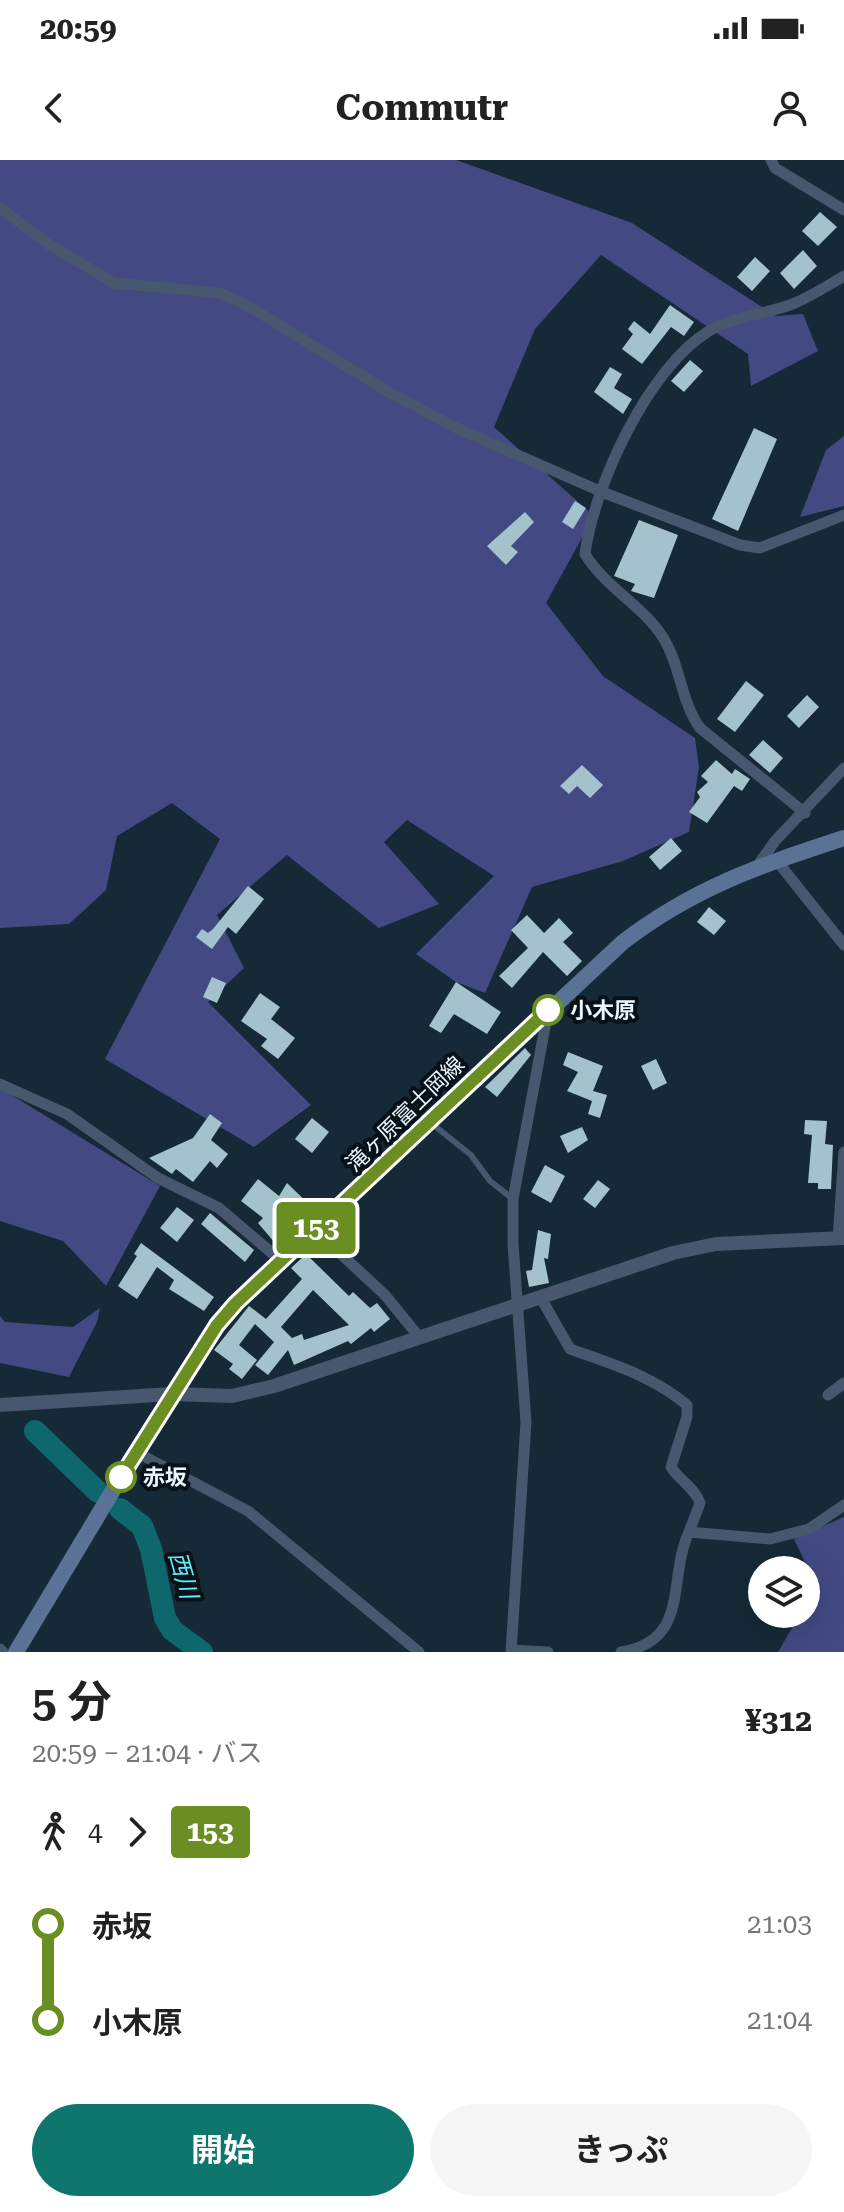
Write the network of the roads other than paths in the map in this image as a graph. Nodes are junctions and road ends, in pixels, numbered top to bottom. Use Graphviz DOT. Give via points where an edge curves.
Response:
graph roads {
  1 [pos="771,160"];
  2 [pos="0,208"];
  3 [pos="844,210"];
  4 [pos="844,276"];
  5 [pos="602,492"];
  6 [pos="844,515"];
  7 [pos="844,768"];
  8 [pos="805,813"];
  9 [pos="844,838"];
  10 [pos="777,861"];
  11 [pos="758,865"];
  12 [pos="844,945"];
  13 [pos="548,1010"];
  14 [pos="0,1084"];
  15 [pos="431,1123"];
  16 [pos="844,1152"];
  17 [pos="513,1199"];
  18 [pos="314,1229"];
  19 [pos="841,1238"];
  20 [pos="280,1260"];
  21 [pos="541,1298"];
  22 [pos="517,1306"];
  23 [pos="420,1338"];
  24 [pos="844,1383"];
  25 [pos="172,1394"];
  26 [pos="828,1395"];
  27 [pos="0,1405"];
  28 [pos="136,1452"];
  29 [pos="844,1505"];
  30 [pos="689,1532"];
  31 [pos="512,1651"];
  32 [pos="16,1652"];
  33 [pos="419,1652"];
  34 [pos="548,1652"];
  35 [pos="621,1652"];
  1 -- 3 [label="street" via="775,168"];
  2 -- 5 [label="street" via="114,283 220,293 454,427"];
  4 -- 5 [label="street" via="794,304 712,329 691,344 660,374"];
  5 -- 6 [label="street" via="760,548"];
  5 -- 8 [label="street" via="585,554 598,575 661,634 700,728"];
  7 -- 8 [label="street"];
  8 -- 11 [label="street"];
  9 -- 10 [label="main road, 滝ヶ原富士岡線"];
  10 -- 11 [label="main road, 滝ヶ原富士岡線"];
  10 -- 12 [label="street"];
  11 -- 13 [label="main road, 滝ヶ原富士岡線" via="665,910"];
  13 -- 15 [label="main road, 滝ヶ原富士岡線"];
  13 -- 17 [label="street"];
  14 -- 20 [label="street" via="67,1114 158,1178 219,1208"];
  15 -- 17 [label="lane"];
  15 -- 18 [label="main road, 滝ヶ原富士岡線"];
  16 -- 19 [label="street"];
  17 -- 22 [label="street"];
  18 -- 20 [label="main road, 滝ヶ原富士岡線"];
  18 -- 23 [label="street" via="385,1295"];
  19 -- 21 [label="street" via="716,1244 673,1253"];
  20 -- 25 [label="main road, 滝ヶ原富士岡線" via="217,1325"];
  21 -- 22 [label="street"];
  21 -- 30 [label="street" via="570,1349 638,1374 687,1405 671,1467 700,1503"];
  22 -- 23 [label="street"];
  22 -- 31 [label="street" via="526,1422"];
  23 -- 25 [label="street" via="232,1396"];
  24 -- 26 [label="street"];
  25 -- 27 [label="street"];
  25 -- 28 [label="main road, 滝ヶ原富士岡線"];
  28 -- 32 [label="main road, 滝ヶ原富士岡線"];
  28 -- 33 [label="street" via="248,1511"];
  29 -- 30 [label="street" via="809,1529 770,1539"];
  30 -- 35 [label="street" via="682,1548 678,1596 667,1621 654,1642"];
  31 -- 34 [label="street"];
}
